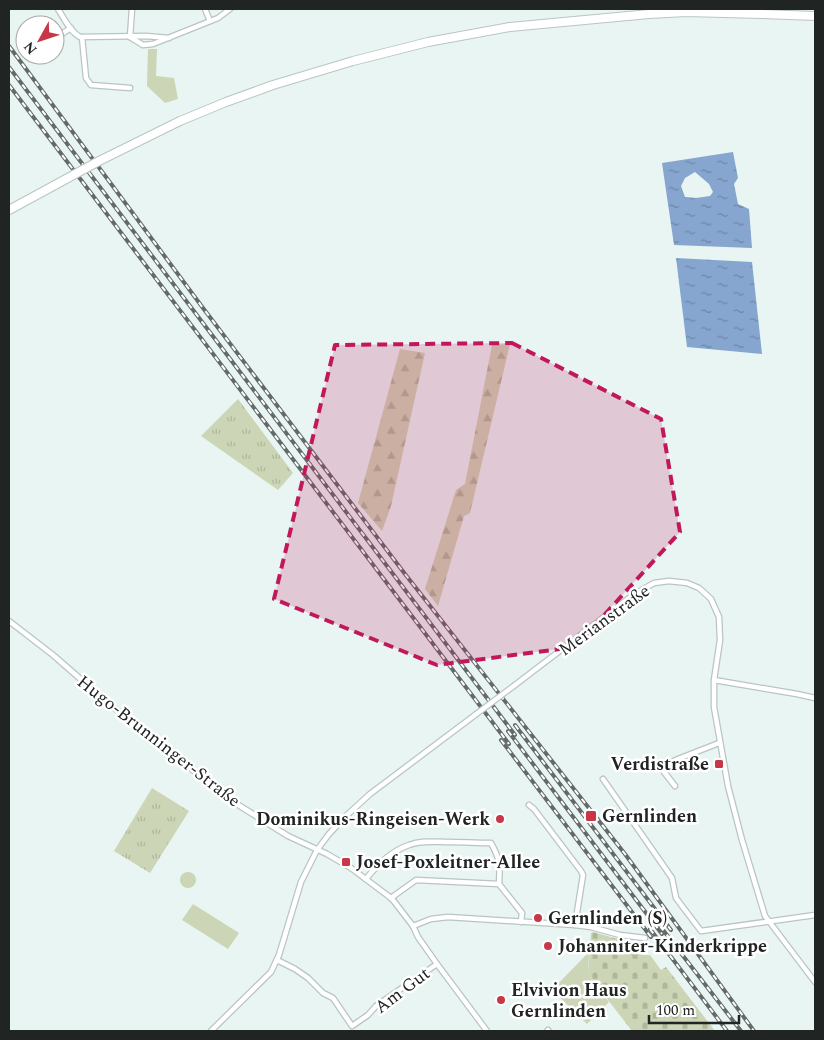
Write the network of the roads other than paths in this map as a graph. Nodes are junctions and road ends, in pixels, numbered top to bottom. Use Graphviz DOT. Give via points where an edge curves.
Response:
graph roads {
  1 [pos="58,9"];
  2 [pos="132,9"];
  3 [pos="205,9"];
  4 [pos="230,9"];
  5 [pos="815,16"];
  6 [pos="210,21"];
  7 [pos="70,28"];
  8 [pos="65,31"];
  9 [pos="82,37"];
  10 [pos="130,37"];
  11 [pos="169,38"];
  12 [pos="130,88"];
  13 [pos="9,210"];
  14 [pos="9,621"];
  15 [pos="714,680"];
  16 [pos="815,698"];
  17 [pos="719,743"];
  18 [pos="603,779"];
  19 [pos="675,786"];
  20 [pos="530,805"];
  21 [pos="317,850"];
  22 [pos="366,879"];
  23 [pos="499,884"];
  24 [pos="391,898"];
  25 [pos="815,915"];
  26 [pos="521,922"];
  27 [pos="770,922"];
  28 [pos="575,924"];
  29 [pos="413,926"];
  30 [pos="645,938"];
  31 [pos="277,960"];
  32 [pos="437,964"];
  33 [pos="815,982"];
  34 [pos="211,1031"];
  35 [pos="488,1031"];
  1 -- 7 [label="street"];
  2 -- 10 [label="street"];
  3 -- 6 [label="street"];
  4 -- 6 [label="street"];
  5 -- 13 [label="highway, bridge" via="650,14 510,27 428,42 354,61 226,102 99,160"];
  6 -- 11 [label="street"];
  7 -- 8 [label="street"];
  7 -- 9 [label="street"];
  9 -- 10 [label="street"];
  9 -- 12 [label="street" via="86,78 91,85"];
  10 -- 11 [label="street"];
  10 -- 11 [label="street" via="146,46"];
  14 -- 21 [label="street, Hugo-Brunninger-Straße" via="232,801"];
  15 -- 16 [label="street"];
  15 -- 17 [label="street, Merianstraße"];
  15 -- 21 [label="street, Merianstraße, bridge" via="720,617 711,599 687,583 654,583 370,794"];
  17 -- 19 [label="street" via="664,766 664,772"];
  17 -- 27 [label="street, Merianstraße" via="742,840 765,916"];
  18 -- 27 [label="street" via="672,878 676,898 701,932"];
  20 -- 28 [label="street" via="583,875"];
  21 -- 22 [label="street, Hugo-Brunninger-Straße"];
  21 -- 31 [label="street" via="301,882"];
  22 -- 23 [label="street" via="389,855 410,844 491,843 500,862"];
  22 -- 24 [label="street, Hugo-Brunninger-Straße"];
  23 -- 24 [label="street" via="416,880"];
  23 -- 26 [label="street" via="522,913"];
  24 -- 29 [label="street, Hugo-Brunninger-Straße"];
  25 -- 27 [label="street"];
  26 -- 28 [label="street"];
  26 -- 29 [label="street" via="440,917"];
  27 -- 33 [label="street, Merianstraße"];
  28 -- 30 [label="street"];
  29 -- 32 [label="street, Hugo-Brunninger-Straße"];
  31 -- 32 [label="street, Am Gut" via="308,978 332,998 352,1026"];
  31 -- 34 [label="street" via="272,972"];
  32 -- 35 [label="street, Hugo-Brunninger-Straße"];
}
